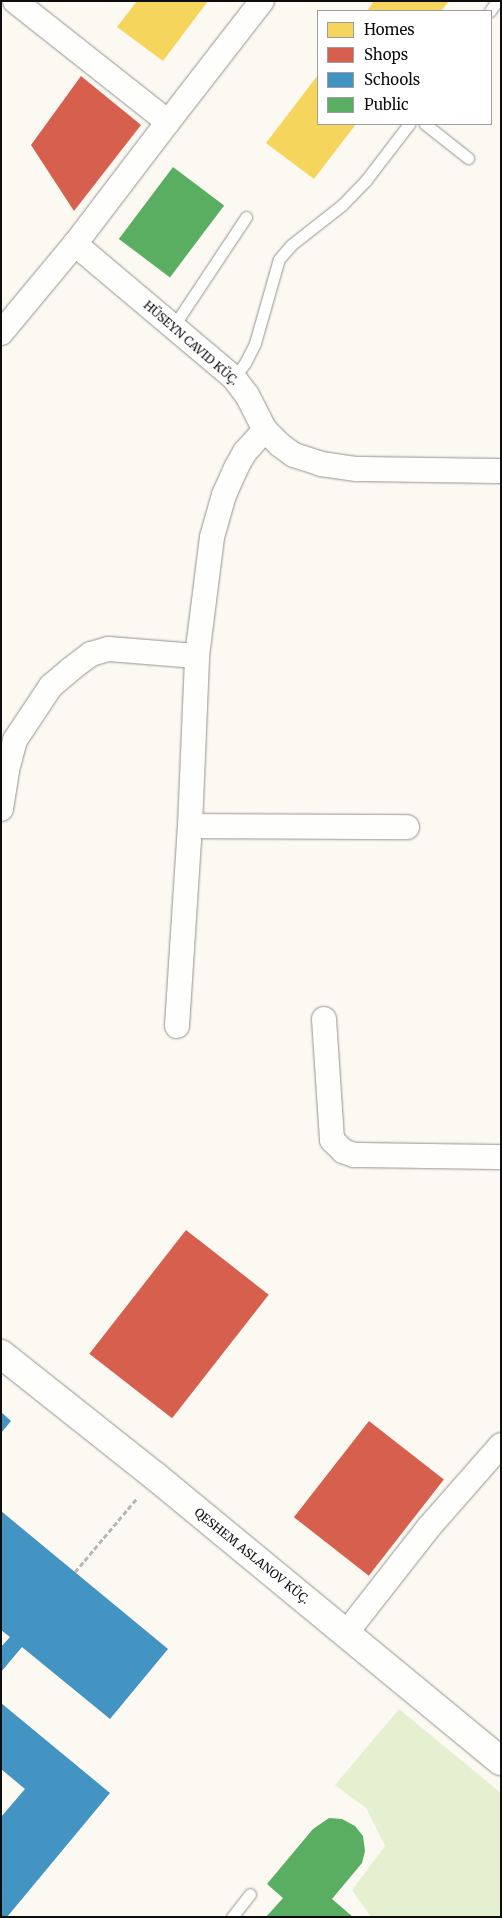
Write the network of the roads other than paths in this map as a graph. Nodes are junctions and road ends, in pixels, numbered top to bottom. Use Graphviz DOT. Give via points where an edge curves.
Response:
graph roads {
  1 [pos="15,1"];
  2 [pos="262,1"];
  3 [pos="168,122"];
  4 [pos="408,125"];
  5 [pos="426,125"];
  6 [pos="468,158"];
  7 [pos="246,216"];
  8 [pos="74,244"];
  9 [pos="173,327"];
  10 [pos="1,333"];
  11 [pos="234,378"];
  12 [pos="265,430"];
  13 [pos="501,470"];
  14 [pos="197,656"];
  15 [pos="1,810"];
  16 [pos="190,826"];
  17 [pos="407,827"];
  18 [pos="324,1019"];
  19 [pos="178,1026"];
  20 [pos="501,1157"];
  21 [pos="1,1354"];
  22 [pos="501,1445"];
  23 [pos="346,1632"];
  24 [pos="501,1760"];
  25 [pos="250,1894"];
  26 [pos="232,1917"];
  1 -- 3 [label="street"];
  2 -- 3 [label="street"];
  3 -- 8 [label="street"];
  4 -- 11 [label="lane" via="366,180 342,205 291,245 279,259 255,343 246,363"];
  5 -- 6 [label="lane"];
  7 -- 9 [label="lane"];
  8 -- 9 [label="street, HÜSEYN CAVID KÜÇ."];
  8 -- 10 [label="street"];
  9 -- 11 [label="street, HÜSEYN CAVID KÜÇ."];
  11 -- 12 [label="street, HÜSEYN CAVID KÜÇ."];
  12 -- 13 [label="street, HÜSEYN CAVID KÜÇ." via="294,455 321,464 357,469"];
  12 -- 14 [label="street" via="246,452 224,494 212,537"];
  14 -- 15 [label="street" via="108,649 91,654 51,686 15,740 6,770"];
  14 -- 16 [label="street"];
  16 -- 17 [label="street"];
  16 -- 19 [label="street"];
  18 -- 20 [label="street" via="332,1140 343,1152 354,1156"];
  21 -- 23 [label="street, QESHEM ASLANOV KÜÇ."];
  22 -- 23 [label="street"];
  23 -- 24 [label="street, QESHEM ASLANOV KÜÇ."];
  25 -- 26 [label="lane"];
}
